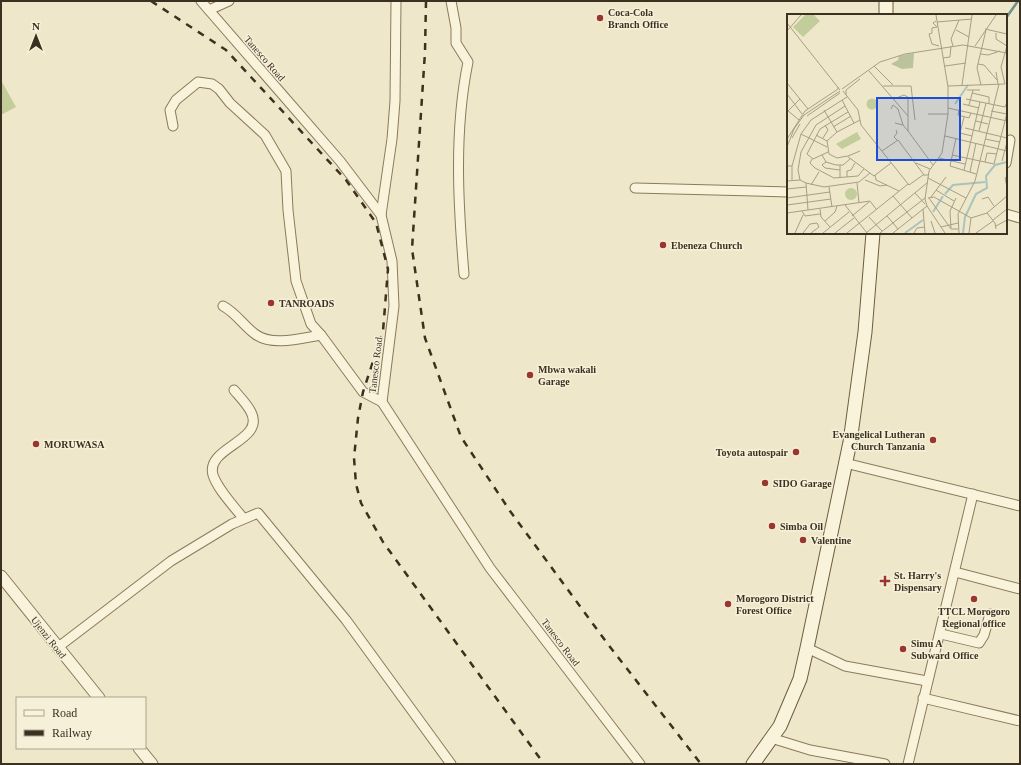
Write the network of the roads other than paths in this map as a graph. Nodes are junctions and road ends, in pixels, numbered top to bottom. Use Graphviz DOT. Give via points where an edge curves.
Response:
graph roads {
  1 [pos="200,1"];
  2 [pos="229,1"];
  3 [pos="396,1"];
  4 [pos="451,1"];
  5 [pos="886,1"];
  6 [pos="209,10"];
  7 [pos="886,14"];
  8 [pos="173,126"];
  9 [pos="1008,140"];
  10 [pos="1020,142"];
  11 [pos="1007,152"];
  12 [pos="635,188"];
  13 [pos="787,192"];
  14 [pos="1007,214"];
  15 [pos="381,215"];
  16 [pos="1020,218"];
  17 [pos="874,234"];
  18 [pos="464,274"];
  19 [pos="223,306"];
  20 [pos="321,336"];
  21 [pos="234,390"];
  22 [pos="382,402"];
  23 [pos="845,463"];
  24 [pos="973,494"];
  25 [pos="1020,506"];
  26 [pos="243,518"];
  27 [pos="955,572"];
  28 [pos="1,576"];
  29 [pos="1020,590"];
  30 [pos="990,614"];
  31 [pos="940,634"];
  32 [pos="57,648"];
  33 [pos="807,648"];
  34 [pos="927,681"];
  35 [pos="98,697"];
  36 [pos="923,698"];
  37 [pos="1020,721"];
  38 [pos="771,738"];
  39 [pos="140,749"];
  40 [pos="152,764"];
  41 [pos="451,764"];
  42 [pos="640,764"];
  43 [pos="753,764"];
  44 [pos="884,764"];
  45 [pos="908,764"];
  1 -- 6 [label="street, Tanesco Road"];
  2 -- 6 [label="street"];
  3 -- 15 [label="street" via="395,101"];
  4 -- 18 [label="street" via="456,43 468,62 458,131"];
  5 -- 7 [label="main road"];
  6 -- 15 [label="street, Tanesco Road" via="340,160"];
  8 -- 20 [label="street" via="170,110 176,100 198,82 212,84 219,89 230,103 265,135 286,171 296,281 311,324"];
  9 -- 10 [label="street"];
  9 -- 11 [label="street"];
  12 -- 13 [label="street"];
  14 -- 16 [label="street"];
  15 -- 22 [label="street, Tanesco Road" via="392,260 394,306"];
  17 -- 23 [label="main road" via="857,399"];
  19 -- 20 [label="street" via="232,311 256,335 270,341"];
  20 -- 22 [label="street" via="363,392"];
  21 -- 26 [label="street" via="251,411 253,424 248,434 223,452 214,465 213,474"];
  22 -- 42 [label="street, Tanesco Road" via="490,568"];
  23 -- 24 [label="street"];
  23 -- 33 [label="main road"];
  24 -- 25 [label="street"];
  24 -- 27 [label="street"];
  26 -- 32 [label="street" via="172,561"];
  26 -- 41 [label="street" via="258,513 270,527 346,620"];
  27 -- 29 [label="street"];
  27 -- 31 [label="street"];
  28 -- 32 [label="street, Ujenzi Road"];
  30 -- 31 [label="street" via="982,640 979,642"];
  31 -- 34 [label="street"];
  32 -- 35 [label="street, Ujenzi Road"];
  33 -- 34 [label="street" via="845,666"];
  33 -- 38 [label="main road" via="797,686 780,726"];
  34 -- 36 [label="street"];
  36 -- 37 [label="street"];
  36 -- 45 [label="street"];
  38 -- 43 [label="main road"];
  38 -- 44 [label="street" via="810,750"];
  39 -- 40 [label="street"];
}
